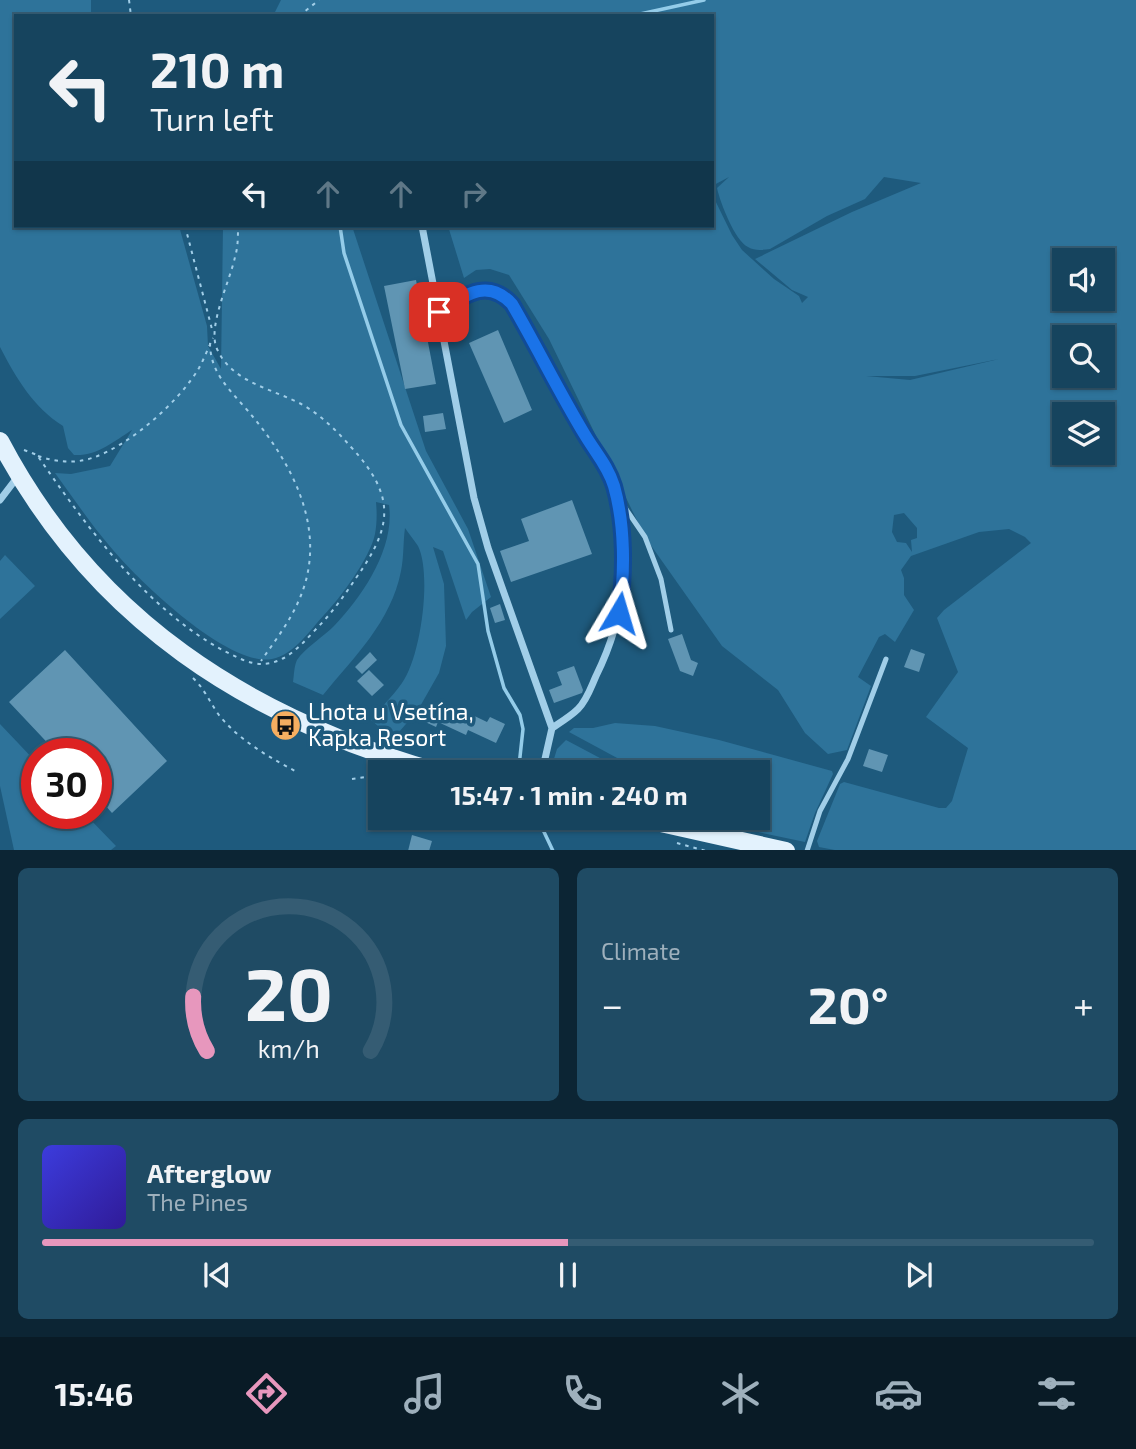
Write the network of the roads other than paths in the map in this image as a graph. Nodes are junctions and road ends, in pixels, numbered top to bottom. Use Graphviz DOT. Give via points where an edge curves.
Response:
graph roads {
  1 [pos="422,228"];
  2 [pos="439,312"];
  3 [pos="2,451"];
  4 [pos="19,475"];
  5 [pos="615,493"];
  6 [pos="0,500"];
  7 [pos="671,630"];
  8 [pos="886,659"];
  9 [pos="552,728"];
  10 [pos="401,760"];
  11 [pos="545,760"];
  12 [pos="694,830"];
  13 [pos="786,850"];
  14 [pos="807,850"];
  1 -- 2 [label="street"];
  2 -- 5 [label="lane" via="478,291 505,296 606,465"];
  2 -- 9 [label="street" via="474,498"];
  3 -- 4 [label="main road"];
  4 -- 6 [label="street"];
  4 -- 10 [label="main road" via="100,580 188,657 278,713"];
  5 -- 7 [label="lane" via="651,549"];
  5 -- 9 [label="street" via="624,567 612,645 587,697"];
  8 -- 14 [label="lane"];
  9 -- 11 [label="street"];
  12 -- 13 [label="main road"];
}
